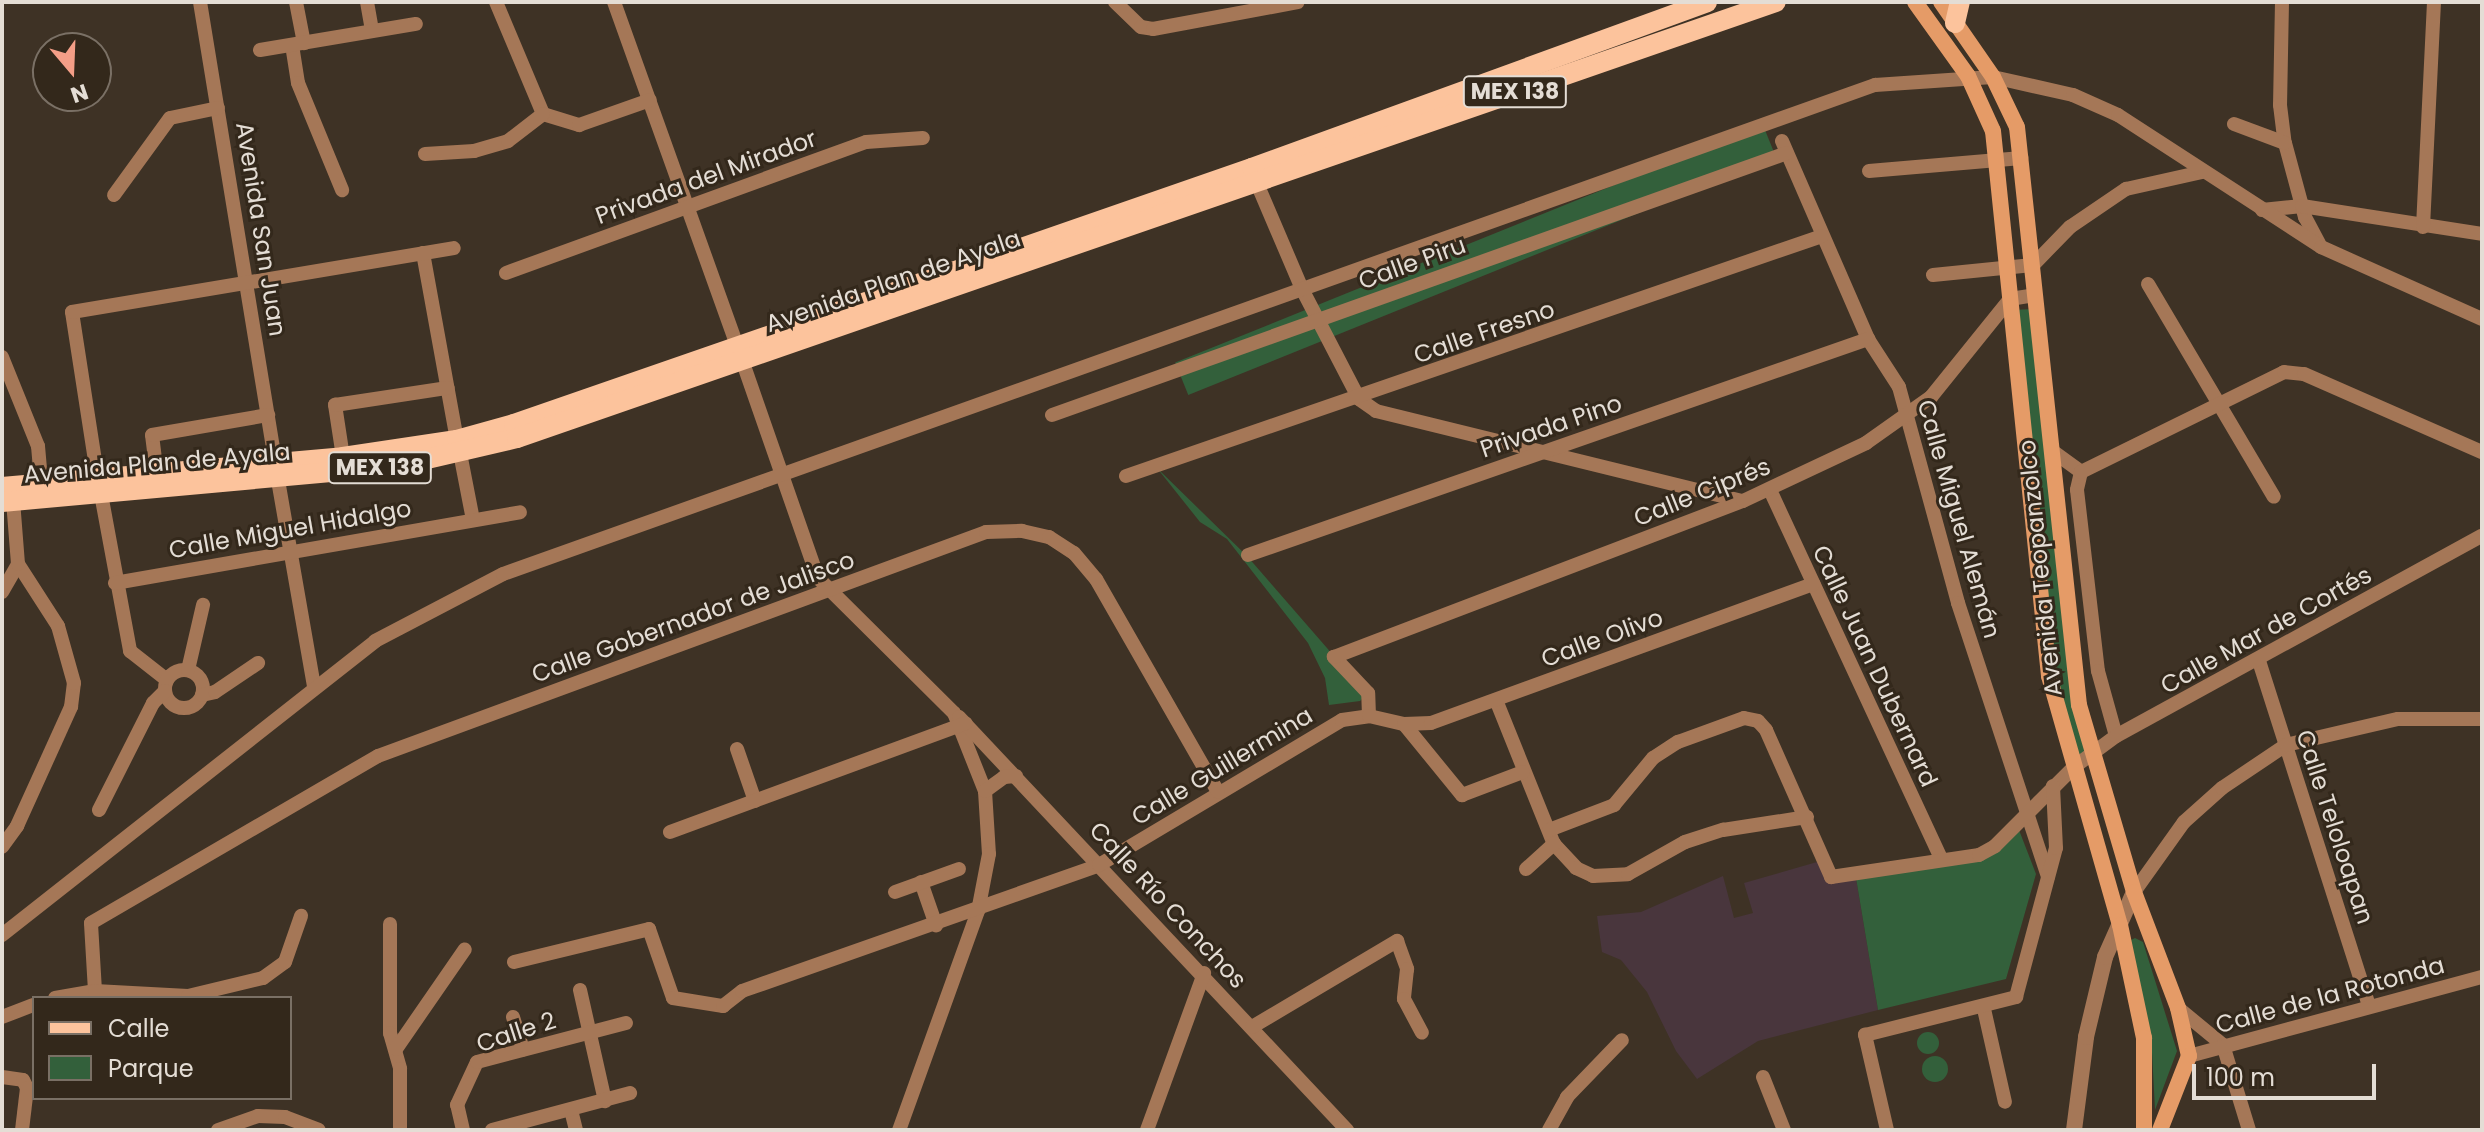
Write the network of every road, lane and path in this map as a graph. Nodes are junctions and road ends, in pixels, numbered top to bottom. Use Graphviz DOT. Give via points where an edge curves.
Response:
graph roads {
  1 [pos="200,2"];
  2 [pos="296,2"];
  3 [pos="367,2"];
  4 [pos="496,2"];
  5 [pos="614,2"];
  6 [pos="1115,2"];
  7 [pos="1298,2"];
  8 [pos="1707,2"];
  9 [pos="1776,2"];
  10 [pos="1915,2"];
  11 [pos="1941,2"];
  12 [pos="1960,2"];
  13 [pos="2282,2"];
  14 [pos="2434,2"];
  15 [pos="1686,5"];
  16 [pos="1955,23"];
  17 [pos="416,24"];
  18 [pos="372,31"];
  19 [pos="298,44"];
  20 [pos="260,50"];
  21 [pos="1968,76"];
  22 [pos="1993,77"];
  23 [pos="650,100"];
  24 [pos="218,108"];
  25 [pos="543,114"];
  26 [pos="2234,124"];
  27 [pos="923,138"];
  28 [pos="2285,143"];
  29 [pos="1785,147"];
  30 [pos="425,154"];
  31 [pos="2021,158"];
  32 [pos="1998,159"];
  33 [pos="1869,171"];
  34 [pos="2203,172"];
  35 [pos="1254,177"];
  36 [pos="342,190"];
  37 [pos="114,195"];
  38 [pos="688,206"];
  39 [pos="2302,206"];
  40 [pos="2262,210"];
  41 [pos="2423,227"];
  42 [pos="2482,234"];
  43 [pos="1822,236"];
  44 [pos="2321,247"];
  45 [pos="454,248"];
  46 [pos="423,253"];
  47 [pos="2033,265"];
  48 [pos="2007,270"];
  49 [pos="506,273"];
  50 [pos="1933,275"];
  51 [pos="249,284"];
  52 [pos="2148,284"];
  53 [pos="1302,289"];
  54 [pos="2035,295"];
  55 [pos="2010,299"];
  56 [pos="2482,319"];
  57 [pos="1318,320"];
  58 [pos="1868,339"];
  59 [pos="740,353"];
  60 [pos="2,357"];
  61 [pos="448,388"];
  62 [pos="1359,399"];
  63 [pos="2218,403"];
  64 [pos="268,415"];
  65 [pos="1052,415"];
  66 [pos="1909,417"];
  67 [pos="459,447"];
  68 [pos="2051,450"];
  69 [pos="1545,452"];
  70 [pos="2482,452"];
  71 [pos="343,457"];
  72 [pos="277,472"];
  73 [pos="2081,472"];
  74 [pos="784,473"];
  75 [pos="157,475"];
  76 [pos="1126,476"];
  77 [pos="41,484"];
  78 [pos="99,487"];
  79 [pos="1770,490"];
  80 [pos="6,497"];
  81 [pos="2274,497"];
  82 [pos="1743,501"];
  83 [pos="520,512"];
  84 [pos="473,520"];
  85 [pos="2482,536"];
  86 [pos="292,550"];
  87 [pos="1248,555"];
  88 [pos="18,564"];
  89 [pos="115,583"];
  90 [pos="1813,584"];
  91 [pos="827,592"];
  92 [pos="3,593"];
  93 [pos="203,605"];
  94 [pos="2259,661"];
  95 [pos="258,663"];
  96 [pos="188,670"];
  97 [pos="166,685"];
  98 [pos="314,687"];
  99 [pos="202,695"];
  100 [pos="1496,700"];
  101 [pos="1369,716"];
  102 [pos="2482,719"];
  103 [pos="960,721"];
  104 [pos="1404,724"];
  105 [pos="2116,736"];
  106 [pos="2286,745"];
  107 [pos="737,749"];
  108 [pos="2092,753"];
  109 [pos="2074,767"];
  110 [pos="1523,772"];
  111 [pos="1016,776"];
  112 [pos="2053,786"];
  113 [pos="985,791"];
  114 [pos="1218,792"];
  115 [pos="755,801"];
  116 [pos="99,810"];
  117 [pos="2026,814"];
  118 [pos="1807,817"];
  119 [pos="670,832"];
  120 [pos="1552,837"];
  121 [pos="2,847"];
  122 [pos="1941,859"];
  123 [pos="1099,865"];
  124 [pos="959,869"];
  125 [pos="1526,869"];
  126 [pos="2048,877"];
  127 [pos="921,882"];
  128 [pos="895,892"];
  129 [pos="2134,892"];
  130 [pos="978,911"];
  131 [pos="301,916"];
  132 [pos="390,924"];
  133 [pos="936,925"];
  134 [pos="2120,925"];
  135 [pos="2,935"];
  136 [pos="465,949"];
  137 [pos="514,962"];
  138 [pos="1204,973"];
  139 [pos="2482,977"];
  140 [pos="580,990"];
  141 [pos="95,991"];
  142 [pos="66,996"];
  143 [pos="32,1006"];
  144 [pos="2369,1006"];
  145 [pos="2178,1008"];
  146 [pos="1984,1009"];
  147 [pos="2,1017"];
  148 [pos="513,1017"];
  149 [pos="626,1023"];
  150 [pos="1252,1027"];
  151 [pos="590,1032"];
  152 [pos="1422,1033"];
  153 [pos="1622,1040"];
  154 [pos="2223,1045"];
  155 [pos="396,1049"];
  156 [pos="523,1050"];
  157 [pos="2189,1056"];
  158 [pos="2,1077"];
  159 [pos="1763,1077"];
  160 [pos="630,1093"];
  161 [pos="605,1101"];
  162 [pos="2005,1102"];
  163 [pos="571,1110"];
  164 [pos="1346,1129"];
  165 [pos="22,1130"];
  166 [pos="218,1130"];
  167 [pos="319,1130"];
  168 [pos="400,1130"];
  169 [pos="463,1130"];
  170 [pos="492,1130"];
  171 [pos="576,1130"];
  172 [pos="899,1130"];
  173 [pos="1147,1130"];
  174 [pos="1549,1130"];
  175 [pos="1784,1130"];
  176 [pos="1887,1130"];
  177 [pos="2074,1130"];
  178 [pos="2144,1130"];
  179 [pos="2160,1130"];
  180 [pos="2249,1130"];
  1 -- 24 [label="street, Avenida San Juan"];
  2 -- 19 [label="street"];
  3 -- 18 [label="street"];
  4 -- 25 [label="street"];
  5 -- 23 [label="street"];
  6 -- 7 [label="street" via="1141,27 1153,29"];
  8 -- 15 [label="main road, Avenida Plan de Ayala / MEX 138"];
  9 -- 35 [label="main road, Avenida Plan de Ayala / MEX 138"];
  10 -- 21 [label="main road, Avenida Teopanzolco"];
  11 -- 16 [label="main road, Avenida Teopanzolco"];
  12 -- 16 [label="main road"];
  13 -- 28 [label="street" via="2280,105"];
  14 -- 41 [label="street"];
  15 -- 35 [label="main road, Avenida Plan de Ayala / MEX 138"];
  16 -- 22 [label="main road, Avenida Teopanzolco"];
  17 -- 18 [label="street"];
  18 -- 19 [label="street"];
  19 -- 20 [label="street"];
  19 -- 36 [label="street" via="298,83"];
  21 -- 22 [label="street"];
  21 -- 32 [label="main road, Avenida Teopanzolco" via="1993,131"];
  21 -- 53 [label="street" via="1875,85"];
  22 -- 31 [label="main road, Avenida Teopanzolco" via="2011,107"];
  22 -- 34 [label="street" via="2038,84 2118,115"];
  23 -- 25 [label="street" via="579,125"];
  23 -- 38 [label="street"];
  24 -- 37 [label="street" via="170,118"];
  24 -- 51 [label="street, Avenida San Juan"];
  25 -- 30 [label="street" via="508,141 474,151"];
  26 -- 28 [label="street"];
  27 -- 38 [label="street, Privada del Mirador" via="866,142"];
  28 -- 39 [label="street"];
  29 -- 43 [label="street, Calle Miguel Alemán"];
  29 -- 57 [label="street, Calle Piru"];
  31 -- 32 [label="street"];
  31 -- 47 [label="main road, Avenida Teopanzolco"];
  32 -- 33 [label="street"];
  32 -- 48 [label="main road, Avenida Teopanzolco"];
  34 -- 40 [label="street"];
  34 -- 47 [label="street" via="2126,189 2070,227"];
  35 -- 53 [label="street"];
  35 -- 59 [label="main road, Avenida Plan de Ayala / MEX 138"];
  38 -- 49 [label="street, Privada del Mirador"];
  38 -- 59 [label="street"];
  39 -- 40 [label="street"];
  39 -- 41 [label="street"];
  39 -- 44 [label="street"];
  40 -- 44 [label="street"];
  41 -- 42 [label="street"];
  43 -- 58 [label="street, Calle Miguel Alemán"];
  43 -- 62 [label="street, Calle Fresno"];
  44 -- 56 [label="street"];
  45 -- 46 [label="street"];
  46 -- 51 [label="street"];
  46 -- 61 [label="street"];
  47 -- 48 [label="street"];
  47 -- 54 [label="main road, Avenida Teopanzolco"];
  48 -- 50 [label="street"];
  48 -- 55 [label="main road, Avenida Teopanzolco"];
  51 -- 64 [label="street, Avenida San Juan"];
  51 -- 78 [label="street" via="72,312"];
  52 -- 63 [label="street"];
  53 -- 57 [label="street"];
  53 -- 74 [label="street"];
  54 -- 55 [label="street"];
  54 -- 68 [label="main road, Avenida Teopanzolco"];
  55 -- 66 [label="street, Calle Ciprés" via="1958,369"];
  55 -- 109 [label="main road, Avenida Teopanzolco" via="2049,676"];
  57 -- 62 [label="street"];
  57 -- 65 [label="street, Calle Piru"];
  58 -- 66 [label="street, Calle Miguel Alemán" via="1899,387"];
  58 -- 69 [label="street, Privada Pino"];
  59 -- 67 [label="main road, Avenida Plan de Ayala / MEX 138"];
  59 -- 74 [label="street"];
  60 -- 77 [label="street" via="38,446"];
  61 -- 67 [label="street"];
  61 -- 71 [label="street" via="335,405"];
  62 -- 69 [label="street" via="1376,411"];
  62 -- 76 [label="street, Calle Fresno"];
  63 -- 70 [label="street" via="2267,376 2304,374"];
  63 -- 73 [label="street"];
  63 -- 81 [label="street"];
  64 -- 72 [label="street, Avenida San Juan"];
  64 -- 75 [label="street" via="152,435"];
  66 -- 79 [label="street, Calle Ciprés"];
  66 -- 117 [label="street, Calle Miguel Alemán" via="1958,603"];
  67 -- 71 [label="main road, Avenida Plan de Ayala / MEX 138"];
  67 -- 72 [label="main road, Avenida Plan de Ayala / MEX 138"];
  67 -- 84 [label="street"];
  68 -- 73 [label="street"];
  68 -- 108 [label="main road, Avenida Teopanzolco" via="2074,675"];
  69 -- 82 [label="street"];
  69 -- 87 [label="street, Privada Pino"];
  71 -- 72 [label="main road, Avenida Plan de Ayala / MEX 138"];
  72 -- 75 [label="main road, Avenida Plan de Ayala / MEX 138"];
  72 -- 78 [label="main road, Avenida Plan de Ayala / MEX 138"];
  72 -- 86 [label="street, Avenida San Juan"];
  73 -- 105 [label="street" via="2077,490 2098,671"];
  74 -- 91 [label="street"];
  74 -- 98 [label="street" via="503,574 375,641"];
  75 -- 78 [label="main road, Avenida Plan de Ayala / MEX 138"];
  77 -- 78 [label="main road, Avenida Plan de Ayala / MEX 138"];
  77 -- 80 [label="main road, Avenida Plan de Ayala / MEX 138"];
  78 -- 80 [label="main road, Avenida Plan de Ayala / MEX 138"];
  78 -- 89 [label="street"];
  79 -- 82 [label="street, Calle Ciprés"];
  79 -- 90 [label="street, Calle Juan Dubernard"];
  80 -- 88 [label="street"];
  82 -- 101 [label="street, Calle Ciprés" via="1334,657 1368,693"];
  83 -- 84 [label="street, Calle Miguel Hidalgo"];
  84 -- 86 [label="street, Calle Miguel Hidalgo"];
  85 -- 94 [label="street, Calle Mar de Cortés"];
  86 -- 89 [label="street, Calle Miguel Hidalgo"];
  86 -- 98 [label="street, Avenida San Juan"];
  88 -- 92 [label="street"];
  88 -- 121 [label="street" via="58,626 74,683 71,707 17,826"];
  89 -- 97 [label="street" via="130,651"];
  90 -- 100 [label="street, Calle Olivo"];
  90 -- 122 [label="street, Calle Juan Dubernard"];
  91 -- 103 [label="street, Calle Río Conchos"];
  91 -- 114 [label="street, Calle Gobernador de Jalisco" via="986,532 1049,537 1074,553 1096,579"];
  91 -- 141 [label="street, Calle Gobernador de Jalisco" via="378,756 91,923"];
  93 -- 96 [label="street"];
  94 -- 105 [label="street, Calle Mar de Cortés"];
  94 -- 106 [label="street, Calle Teloloapan"];
  95 -- 99 [label="street"];
  96 -- 97 [label="street"];
  96 -- 99 [label="street" via="201,679"];
  97 -- 99 [label="street" via="178,707 193,706"];
  97 -- 116 [label="street"];
  98 -- 135 [label="street"];
  100 -- 104 [label="street, Calle Olivo" via="1431,723"];
  100 -- 110 [label="street"];
  101 -- 104 [label="street, Calle Guillermina"];
  101 -- 114 [label="street, Calle Guillermina" via="1342,720"];
  102 -- 106 [label="street" via="2398,719"];
  103 -- 111 [label="street, Calle Río Conchos"];
  103 -- 113 [label="street"];
  103 -- 115 [label="street"];
  104 -- 110 [label="street" via="1462,795"];
  105 -- 108 [label="street, Calle Mar de Cortés"];
  106 -- 129 [label="street" via="2222,788 2184,822"];
  106 -- 144 [label="street, Calle Teloloapan"];
  107 -- 115 [label="street"];
  108 -- 109 [label="street, Calle Mar de Cortés"];
  108 -- 129 [label="main road, Avenida Teopanzolco"];
  109 -- 112 [label="street, Calle Mar de Cortés"];
  109 -- 134 [label="main road, Avenida Teopanzolco"];
  110 -- 120 [label="street"];
  111 -- 113 [label="street" via="1004,777"];
  111 -- 123 [label="street, Calle Río Conchos"];
  112 -- 117 [label="street, Calle Mar de Cortés"];
  112 -- 126 [label="street" via="2056,848"];
  113 -- 130 [label="street" via="989,854"];
  114 -- 123 [label="street, Calle Guillermina"];
  115 -- 119 [label="street"];
  117 -- 122 [label="street, Calle Mar de Cortés" via="1979,855"];
  117 -- 126 [label="street, Calle Miguel Alemán"];
  118 -- 120 [label="street" via="1723,830 1685,842 1628,874 1593,876 1576,868"];
  118 -- 120 [label="street" via="1766,730 1758,721 1744,718 1678,742 1653,758 1614,805"];
  118 -- 122 [label="street, Calle Mar de Cortés" via="1831,877"];
  120 -- 125 [label="street"];
  123 -- 130 [label="street, Calle Guillermina"];
  123 -- 138 [label="street, Calle Río Conchos"];
  124 -- 127 [label="street"];
  126 -- 146 [label="street" via="2022,989 2009,1002"];
  127 -- 128 [label="street"];
  127 -- 133 [label="street"];
  129 -- 134 [label="street"];
  129 -- 145 [label="main road, Avenida Teopanzolco"];
  130 -- 133 [label="street, Calle Guillermina"];
  130 -- 172 [label="street"];
  131 -- 141 [label="street" via="285,962 263,978 188,996"];
  132 -- 155 [label="street" via="390,1033"];
  133 -- 137 [label="street, Calle Guillermina" via="742,991 723,1006 673,998 649,929"];
  134 -- 177 [label="street" via="2105,957 2086,1037"];
  134 -- 178 [label="main road, Avenida Teopanzolco" via="2144,1038"];
  136 -- 155 [label="street"];
  138 -- 150 [label="street, Calle Río Conchos"];
  138 -- 173 [label="street"];
  139 -- 144 [label="street, Calle de la Rotonda"];
  140 -- 151 [label="street"];
  141 -- 142 [label="street"];
  143 -- 147 [label="street"];
  144 -- 154 [label="street, Calle de la Rotonda"];
  145 -- 154 [label="street"];
  145 -- 157 [label="main road, Avenida Teopanzolco"];
  146 -- 162 [label="street"];
  146 -- 176 [label="street" via="1865,1035"];
  148 -- 156 [label="street"];
  149 -- 151 [label="street, Calle 2"];
  150 -- 152 [label="street" via="1397,941 1407,969 1404,999"];
  150 -- 164 [label="street, Calle Río Conchos"];
  151 -- 156 [label="street, Calle 2"];
  151 -- 161 [label="street"];
  153 -- 174 [label="street" via="1567,1097"];
  154 -- 157 [label="street, Calle de la Rotonda"];
  154 -- 180 [label="street"];
  155 -- 168 [label="street"];
  156 -- 169 [label="street, Calle 2" via="477,1062 457,1105"];
  157 -- 179 [label="main road"];
  158 -- 165 [label="street" via="23,1080 27,1088"];
  159 -- 175 [label="street"];
  160 -- 161 [label="street"];
  161 -- 163 [label="street"];
  163 -- 170 [label="street"];
  163 -- 171 [label="street"];
  166 -- 167 [label="street" via="258,1116 285,1117"];
}
